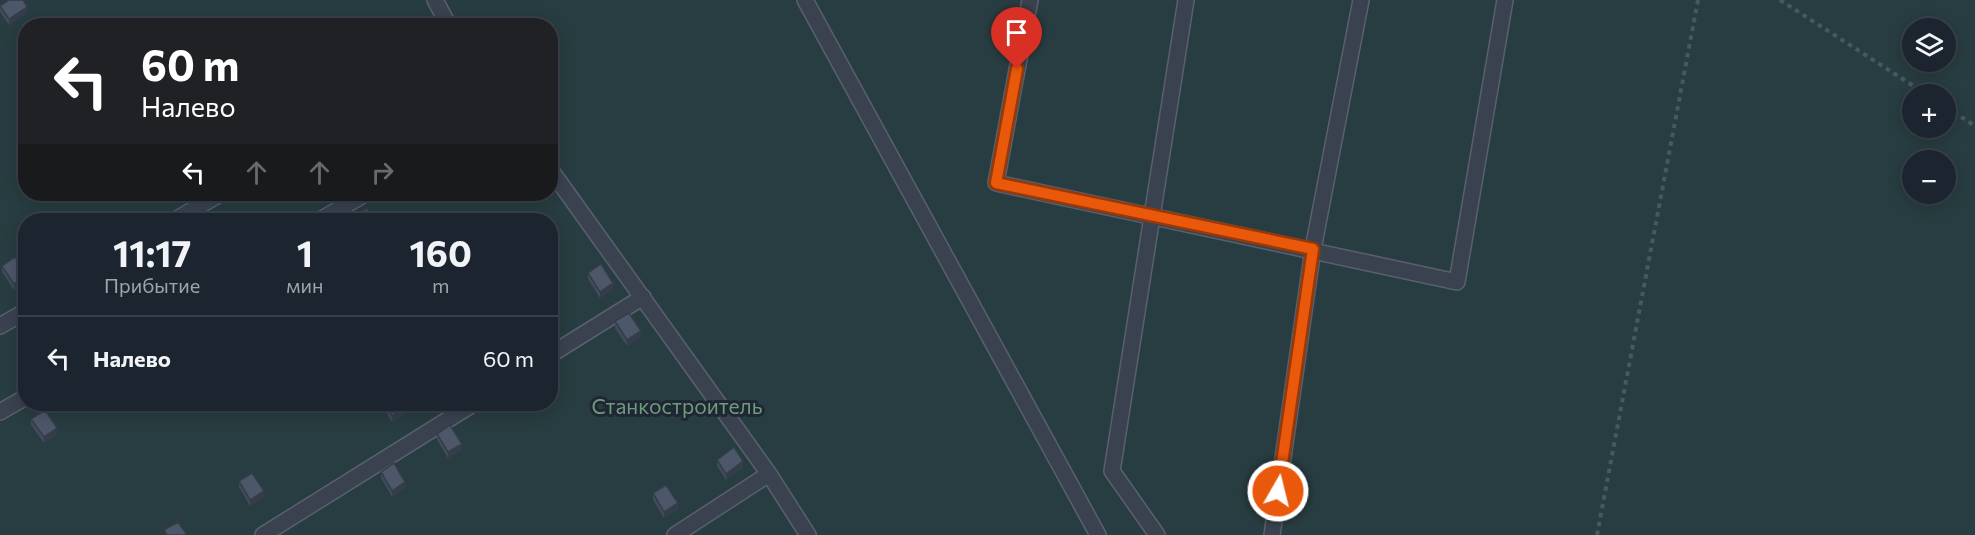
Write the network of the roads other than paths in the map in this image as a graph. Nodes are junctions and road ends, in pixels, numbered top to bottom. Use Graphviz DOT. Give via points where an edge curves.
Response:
graph roads {
  1 [pos="435,0"];
  2 [pos="805,0"];
  3 [pos="1030,0"];
  4 [pos="1186,0"];
  5 [pos="1361,0"];
  6 [pos="1505,0"];
  7 [pos="445,18"];
  8 [pos="558,181"];
  9 [pos="208,201"];
  10 [pos="353,201"];
  11 [pos="187,213"];
  12 [pos="332,213"];
  13 [pos="1154,216"];
  14 [pos="1313,249"];
  15 [pos="644,297"];
  16 [pos="18,316"];
  17 [pos="0,326"];
  18 [pos="558,350"];
  19 [pos="18,401"];
  20 [pos="462,411"];
  21 [pos="0,412"];
  22 [pos="769,474"];
  23 [pos="263,535"];
  24 [pos="675,535"];
  25 [pos="808,535"];
  26 [pos="1098,535"];
  27 [pos="1156,535"];
  28 [pos="1272,535"];
  1 -- 7 [label="lane"];
  2 -- 26 [label="lane"];
  3 -- 13 [label="lane" via="996,183"];
  4 -- 13 [label="lane"];
  5 -- 14 [label="lane"];
  6 -- 14 [label="lane" via="1456,282"];
  8 -- 15 [label="lane"];
  9 -- 11 [label="lane"];
  10 -- 12 [label="lane"];
  13 -- 14 [label="lane"];
  13 -- 27 [label="lane" via="1112,471"];
  14 -- 28 [label="lane"];
  15 -- 18 [label="lane"];
  15 -- 22 [label="lane"];
  16 -- 17 [label="lane"];
  19 -- 21 [label="lane"];
  20 -- 23 [label="lane"];
  22 -- 24 [label="lane"];
  22 -- 25 [label="lane"];
}
